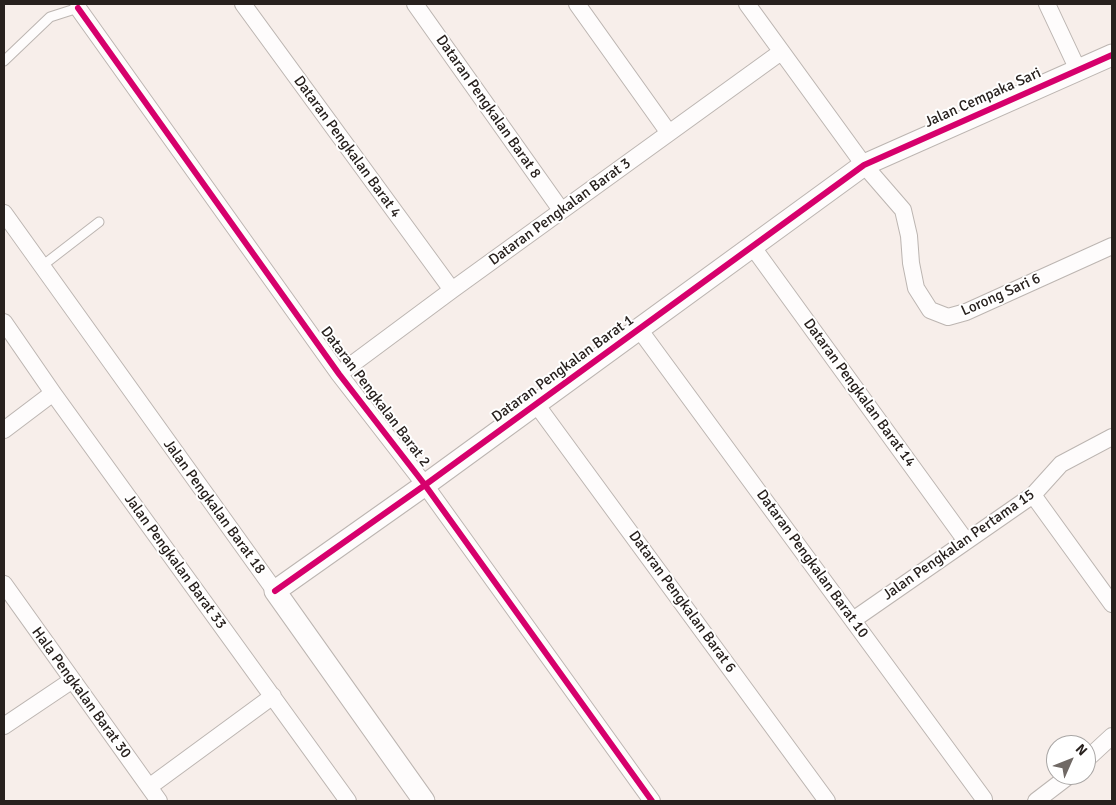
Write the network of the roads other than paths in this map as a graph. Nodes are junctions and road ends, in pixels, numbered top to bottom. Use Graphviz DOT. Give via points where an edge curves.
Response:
graph roads {
  1 [pos="243,4"];
  2 [pos="415,4"];
  3 [pos="577,4"];
  4 [pos="747,4"];
  5 [pos="1047,4"];
  6 [pos="78,8"];
  7 [pos="781,52"];
  8 [pos="1112,55"];
  9 [pos="4,60"];
  10 [pos="1078,70"];
  11 [pos="669,133"];
  12 [pos="864,165"];
  13 [pos="561,210"];
  14 [pos="4,212"];
  15 [pos="99,222"];
  16 [pos="752,246"];
  17 [pos="1112,246"];
  18 [pos="42,266"];
  19 [pos="452,290"];
  20 [pos="4,322"];
  21 [pos="639,329"];
  22 [pos="340,374"];
  23 [pos="53,393"];
  24 [pos="536,404"];
  25 [pos="4,430"];
  26 [pos="1112,437"];
  27 [pos="425,484"];
  28 [pos="1033,495"];
  29 [pos="966,541"];
  30 [pos="4,584"];
  31 [pos="275,591"];
  32 [pos="1112,604"];
  33 [pos="853,620"];
  34 [pos="71,681"];
  35 [pos="273,696"];
  36 [pos="4,726"];
  37 [pos="1111,740"];
  38 [pos="1096,752"];
  39 [pos="1062,785"];
  40 [pos="149,787"];
  41 [pos="1053,796"];
  42 [pos="984,799"];
  43 [pos="159,801"];
  44 [pos="348,801"];
  45 [pos="424,801"];
  46 [pos="652,801"];
  47 [pos="827,801"];
  48 [pos="1036,801"];
  1 -- 19 [label="street, Dataran Pengkalan Barat 4"];
  2 -- 13 [label="street, Dataran Pengkalan Barat 8"];
  3 -- 11 [label="street"];
  4 -- 7 [label="street, Lorong Sari 6"];
  5 -- 10 [label="street"];
  6 -- 9 [label="lane" via="50,17"];
  6 -- 22 [label="street, Dataran Pengkalan Barat 2"];
  7 -- 11 [label="street, Dataran Pengkalan Barat 3"];
  7 -- 12 [label="street, Lorong Sari 6"];
  8 -- 10 [label="street, Jalan Cempaka Sari"];
  10 -- 12 [label="street, Jalan Cempaka Sari"];
  11 -- 13 [label="street, Dataran Pengkalan Barat 3"];
  12 -- 16 [label="street, Dataran Pengkalan Barat 1"];
  12 -- 17 [label="street, Lorong Sari 6" via="903,210 916,288 930,310 948,317 966,312"];
  13 -- 19 [label="street, Dataran Pengkalan Barat 3"];
  14 -- 18 [label="street, Jalan Pengkalan Barat 18"];
  15 -- 18 [label="lane"];
  16 -- 21 [label="street, Dataran Pengkalan Barat 1"];
  16 -- 29 [label="street, Dataran Pengkalan Barat 14"];
  18 -- 31 [label="street, Jalan Pengkalan Barat 18"];
  19 -- 22 [label="street, Dataran Pengkalan Barat 3"];
  20 -- 23 [label="street, Jalan Pengkalan Barat 33"];
  21 -- 24 [label="street, Dataran Pengkalan Barat 1"];
  21 -- 33 [label="street, Dataran Pengkalan Barat 10"];
  22 -- 27 [label="street, Dataran Pengkalan Barat 2"];
  23 -- 25 [label="street"];
  23 -- 35 [label="street, Jalan Pengkalan Barat 33"];
  24 -- 27 [label="street, Dataran Pengkalan Barat 1"];
  24 -- 47 [label="street, Dataran Pengkalan Barat 6"];
  26 -- 28 [label="street, Jalan Pengkalan Pertama 15" via="1061,464"];
  27 -- 31 [label="street, Dataran Pengkalan Barat 1"];
  27 -- 46 [label="street, Dataran Pengkalan Barat 2"];
  28 -- 29 [label="street, Jalan Pengkalan Pertama 15"];
  28 -- 32 [label="street"];
  29 -- 33 [label="street, Jalan Pengkalan Pertama 15"];
  30 -- 34 [label="street, Hala Pengkalan Barat 30"];
  31 -- 45 [label="street, Jalan Pengkalan Barat 18"];
  33 -- 42 [label="street, Dataran Pengkalan Barat 10"];
  34 -- 36 [label="street"];
  34 -- 40 [label="street, Hala Pengkalan Barat 30"];
  35 -- 40 [label="street"];
  35 -- 44 [label="street, Jalan Pengkalan Barat 33"];
  37 -- 38 [label="street"];
  39 -- 41 [label="street"];
  40 -- 43 [label="street, Hala Pengkalan Barat 30"];
  41 -- 48 [label="street"];
}
